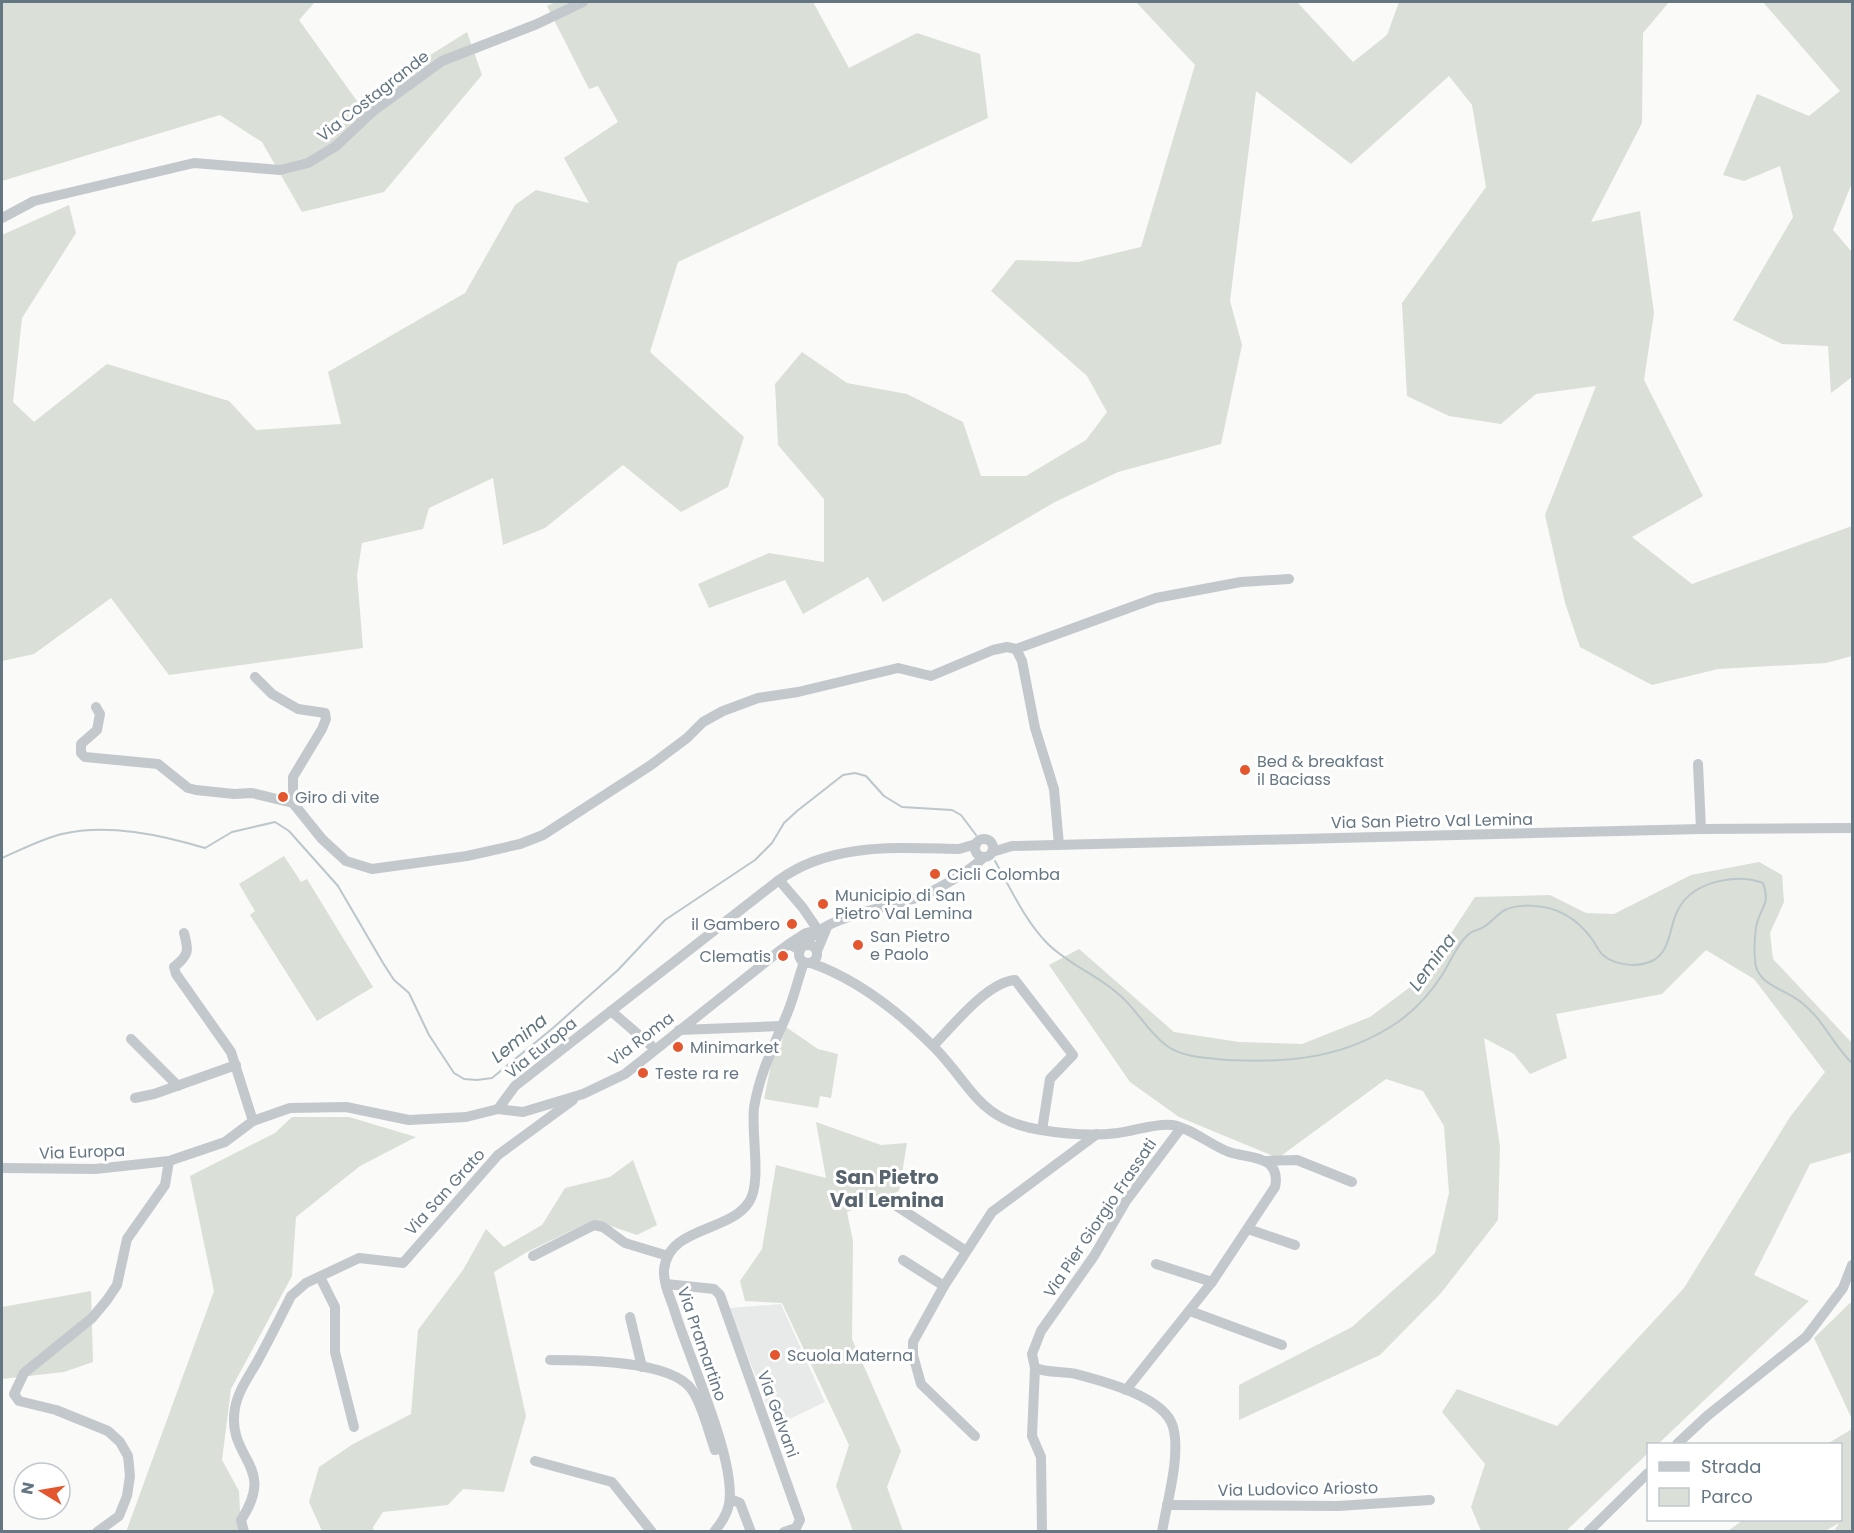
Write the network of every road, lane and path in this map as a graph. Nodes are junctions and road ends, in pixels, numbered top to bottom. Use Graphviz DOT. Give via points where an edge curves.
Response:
graph roads {
  1 [pos="583,2"];
  2 [pos="2,218"];
  3 [pos="1289,579"];
  4 [pos="1016,649"];
  5 [pos="255,676"];
  6 [pos="96,707"];
  7 [pos="1698,764"];
  8 [pos="293,803"];
  9 [pos="1852,828"];
  10 [pos="1701,829"];
  11 [pos="1059,845"];
  12 [pos="1012,846"];
  13 [pos="981,853"];
  14 [pos="779,880"];
  15 [pos="822,929"];
  16 [pos="184,933"];
  17 [pos="786,946"];
  18 [pos="803,948"];
  19 [pos="812,958"];
  20 [pos="611,1011"];
  21 [pos="781,1026"];
  22 [pos="679,1030"];
  23 [pos="131,1039"];
  24 [pos="933,1046"];
  25 [pos="655,1049"];
  26 [pos="236,1065"];
  27 [pos="178,1086"];
  28 [pos="583,1094"];
  29 [pos="135,1098"];
  30 [pos="498,1109"];
  31 [pos="253,1121"];
  32 [pos="1181,1128"];
  33 [pos="1042,1130"];
  34 [pos="1097,1134"];
  35 [pos="169,1161"];
  36 [pos="1265,1161"];
  37 [pos="2,1168"];
  38 [pos="1352,1182"];
  39 [pos="895,1205"];
  40 [pos="1248,1228"];
  41 [pos="1295,1245"];
  42 [pos="966,1251"];
  43 [pos="533,1256"];
  44 [pos="668,1256"];
  45 [pos="903,1260"];
  46 [pos="1156,1264"];
  47 [pos="1852,1264"];
  48 [pos="320,1277"];
  49 [pos="1212,1282"];
  50 [pos="666,1284"];
  51 [pos="944,1286"];
  52 [pos="1190,1311"];
  53 [pos="630,1317"];
  54 [pos="1282,1345"];
  55 [pos="550,1360"];
  56 [pos="642,1366"];
  57 [pos="1035,1368"];
  58 [pos="1126,1390"];
  59 [pos="354,1427"];
  60 [pos="975,1436"];
  61 [pos="1678,1443"];
  62 [pos="722,1448"];
  63 [pos="535,1461"];
  64 [pos="1647,1474"];
  65 [pos="730,1499"];
  66 [pos="1430,1500"];
  67 [pos="1167,1505"];
  68 [pos="796,1530"];
  69 [pos="97,1532"];
  70 [pos="244,1532"];
  71 [pos="652,1532"];
  72 [pos="714,1532"];
  73 [pos="751,1532"];
  74 [pos="784,1532"];
  75 [pos="1042,1532"];
  76 [pos="1162,1532"];
  77 [pos="1588,1532"];
  1 -- 2 [label="street, Via Costagrande" via="441,61 372,112 336,146 308,163 280,170 194,163 34,201"];
  3 -- 4 [label="street" via="1241,582 1156,598"];
  4 -- 8 [label="street" via="993,650 931,676 898,668 758,698 723,711 702,722 687,738 635,776 543,835 467,856 372,869 355,865 322,839"];
  4 -- 11 [label="street" via="1054,789"];
  5 -- 8 [label="street" via="272,694 298,709 325,713 322,729 293,777"];
  6 -- 8 [label="street" via="100,714 97,730 81,744 85,757 158,764 188,788 252,793"];
  7 -- 10 [label="street"];
  9 -- 10 [label="street, Via San Pietro Val Lemina"];
  10 -- 11 [label="street, Via San Pietro Val Lemina"];
  11 -- 12 [label="street, Via San Pietro Val Lemina"];
  12 -- 13 [label="street, Via San Pietro Val Lemina"];
  12 -- 13 [label="street, Via San Pietro Val Lemina" via="989,840 992,843"];
  13 -- 14 [label="street, Via Europa" via="898,849 833,854 804,864"];
  13 -- 15 [label="street" via="970,866 921,896 838,920"];
  14 -- 15 [label="street"];
  14 -- 20 [label="street, Via Europa"];
  15 -- 17 [label="street, Via Roma" via="806,933"];
  15 -- 18 [label="street"];
  15 -- 19 [label="street"];
  16 -- 26 [label="street" via="189,951 174,967 176,974 223,1039"];
  17 -- 18 [label="street"];
  17 -- 22 [label="street, Via Roma"];
  18 -- 19 [label="street" via="812,946"];
  18 -- 19 [label="street" via="799,956"];
  19 -- 21 [label="street"];
  19 -- 24 [label="street, Via Pier Giorgio Frassati" via="894,1012"];
  20 -- 25 [label="street"];
  20 -- 30 [label="street, Via Europa" via="514,1086"];
  21 -- 22 [label="street"];
  21 -- 44 [label="street" via="754,1107 754,1186 749,1202 738,1213 680,1242"];
  22 -- 25 [label="street, Via Roma"];
  23 -- 27 [label="street"];
  24 -- 33 [label="street, Via Pier Giorgio Frassati" via="990,1112 1009,1122"];
  24 -- 33 [label="street" via="974,1004 1007,980 1015,980 1073,1055 1050,1079"];
  25 -- 28 [label="street, Via Roma" via="625,1074"];
  26 -- 27 [label="street"];
  26 -- 31 [label="street"];
  27 -- 29 [label="street"];
  28 -- 30 [label="street, Via Roma" via="523,1112"];
  28 -- 48 [label="street, Via San Grato" via="498,1155 402,1263 360,1258"];
  30 -- 31 [label="street, Via Europa" via="428,1120 391,1118 346,1107 290,1108"];
  31 -- 35 [label="street, Via Europa" via="225,1142"];
  32 -- 34 [label="street, Via Pier Giorgio Frassati" via="1168,1124"];
  32 -- 36 [label="street" via="1228,1152"];
  32 -- 57 [label="street, Via Pier Giorgio Frassati" via="1125,1201 1094,1256 1041,1330 1032,1354"];
  33 -- 34 [label="street, Via Pier Giorgio Frassati"];
  34 -- 42 [label="street" via="992,1212"];
  35 -- 37 [label="street, Via Europa" via="95,1169"];
  35 -- 69 [label="street" via="165,1185 127,1239 117,1285 92,1318 24,1373 14,1394 19,1401 56,1410 108,1431 120,1442 128,1456 127,1496 119,1516"];
  36 -- 38 [label="street" via="1297,1160"];
  36 -- 40 [label="street" via="1276,1173 1275,1187"];
  39 -- 42 [label="street"];
  40 -- 41 [label="street"];
  40 -- 49 [label="street"];
  42 -- 51 [label="street"];
  43 -- 44 [label="street" via="598,1225 625,1243"];
  44 -- 50 [label="street, Via Pramartino" via="664,1268"];
  45 -- 51 [label="street"];
  46 -- 49 [label="street"];
  47 -- 61 [label="street" via="1843,1288 1806,1337"];
  48 -- 59 [label="street" via="335,1307 335,1352"];
  48 -- 70 [label="street, Via San Grato" via="291,1296 236,1402 235,1433 255,1474 253,1495 241,1520"];
  49 -- 52 [label="street"];
  50 -- 62 [label="street, Via Pramartino"];
  50 -- 68 [label="street, Via Galvani" via="714,1289 720,1295 800,1520"];
  51 -- 60 [label="street" via="913,1342 913,1355 921,1384"];
  52 -- 54 [label="street"];
  52 -- 58 [label="street"];
  53 -- 56 [label="street"];
  55 -- 56 [label="street" via="598,1360"];
  56 -- 62 [label="street" via="690,1387 715,1450"];
  57 -- 58 [label="street" via="1077,1375"];
  57 -- 75 [label="street, Via Pier Giorgio Frassati" via="1032,1436 1041,1457"];
  58 -- 67 [label="street" via="1159,1406 1173,1427 1173,1469"];
  62 -- 65 [label="street, Via Pramartino"];
  63 -- 71 [label="street" via="612,1482"];
  64 -- 77 [label="street"];
  65 -- 72 [label="street" via="727,1514"];
  65 -- 73 [label="street" via="740,1503"];
  66 -- 67 [label="street, Via Ludovico Ariosto" via="1338,1506"];
  67 -- 76 [label="street"];
  68 -- 74 [label="street"];
}
